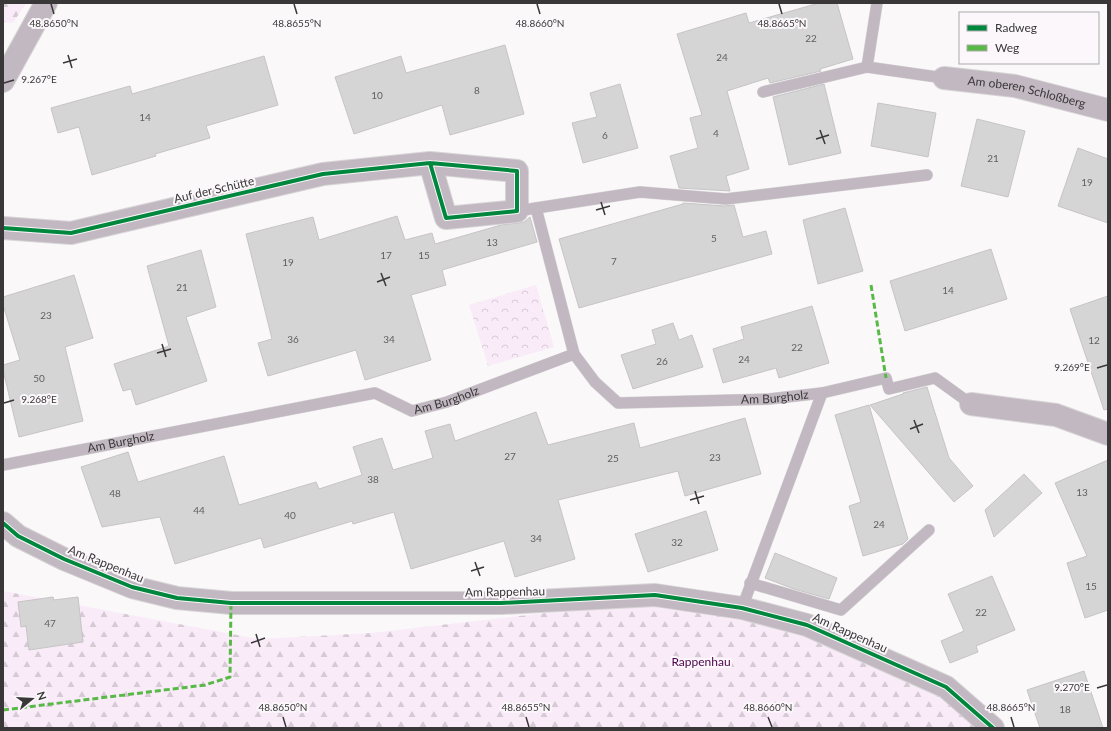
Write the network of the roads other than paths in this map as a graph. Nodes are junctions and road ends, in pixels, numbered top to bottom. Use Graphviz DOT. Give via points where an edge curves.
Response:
graph roads {
  1 [pos="46,3"];
  2 [pos="877,3"];
  3 [pos="867,67"];
  4 [pos="944,78"];
  5 [pos="3,81"];
  6 [pos="763,92"];
  7 [pos="1108,110"];
  8 [pos="430,163"];
  9 [pos="927,175"];
  10 [pos="527,210"];
  11 [pos="3,228"];
  12 [pos="574,354"];
  13 [pos="822,392"];
  14 [pos="971,404"];
  15 [pos="1108,434"];
  16 [pos="3,465"];
  17 [pos="3,523"];
  18 [pos="929,530"];
  19 [pos="750,583"];
  20 [pos="742,608"];
  21 [pos="993,728"];
  1 -- 5 [label="street"];
  2 -- 3 [label="lane"];
  3 -- 4 [label="lane"];
  3 -- 6 [label="lane"];
  4 -- 7 [label="street, Am oberen Schloßberg" via="1016,86"];
  8 -- 10 [label="street, Auf der Schütte" via="517,171"];
  8 -- 10 [label="street" via="446,218"];
  8 -- 11 [label="street, Auf der Schütte" via="323,174 71,233"];
  9 -- 10 [label="lane" via="726,198 640,192"];
  10 -- 12 [label="lane"];
  12 -- 13 [label="lane, Am Burgholz" via="595,382 618,404 769,399"];
  12 -- 16 [label="lane, Am Burgholz" via="447,402 412,411 375,393"];
  13 -- 14 [label="lane, Am Burgholz" via="886,378 889,389 935,378"];
  13 -- 19 [label="lane, Am Burgholz"];
  14 -- 15 [label="street, Am Burgholz" via="1056,415"];
  17 -- 20 [label="street, Am Rappenhau" via="18,536 64,559 132,587 176,598 231,603 501,603 655,595"];
  18 -- 19 [label="lane" via="841,610"];
  19 -- 20 [label="lane, Am Burgholz"];
  20 -- 21 [label="street, Am Rappenhau" via="807,625 946,687"];
}
